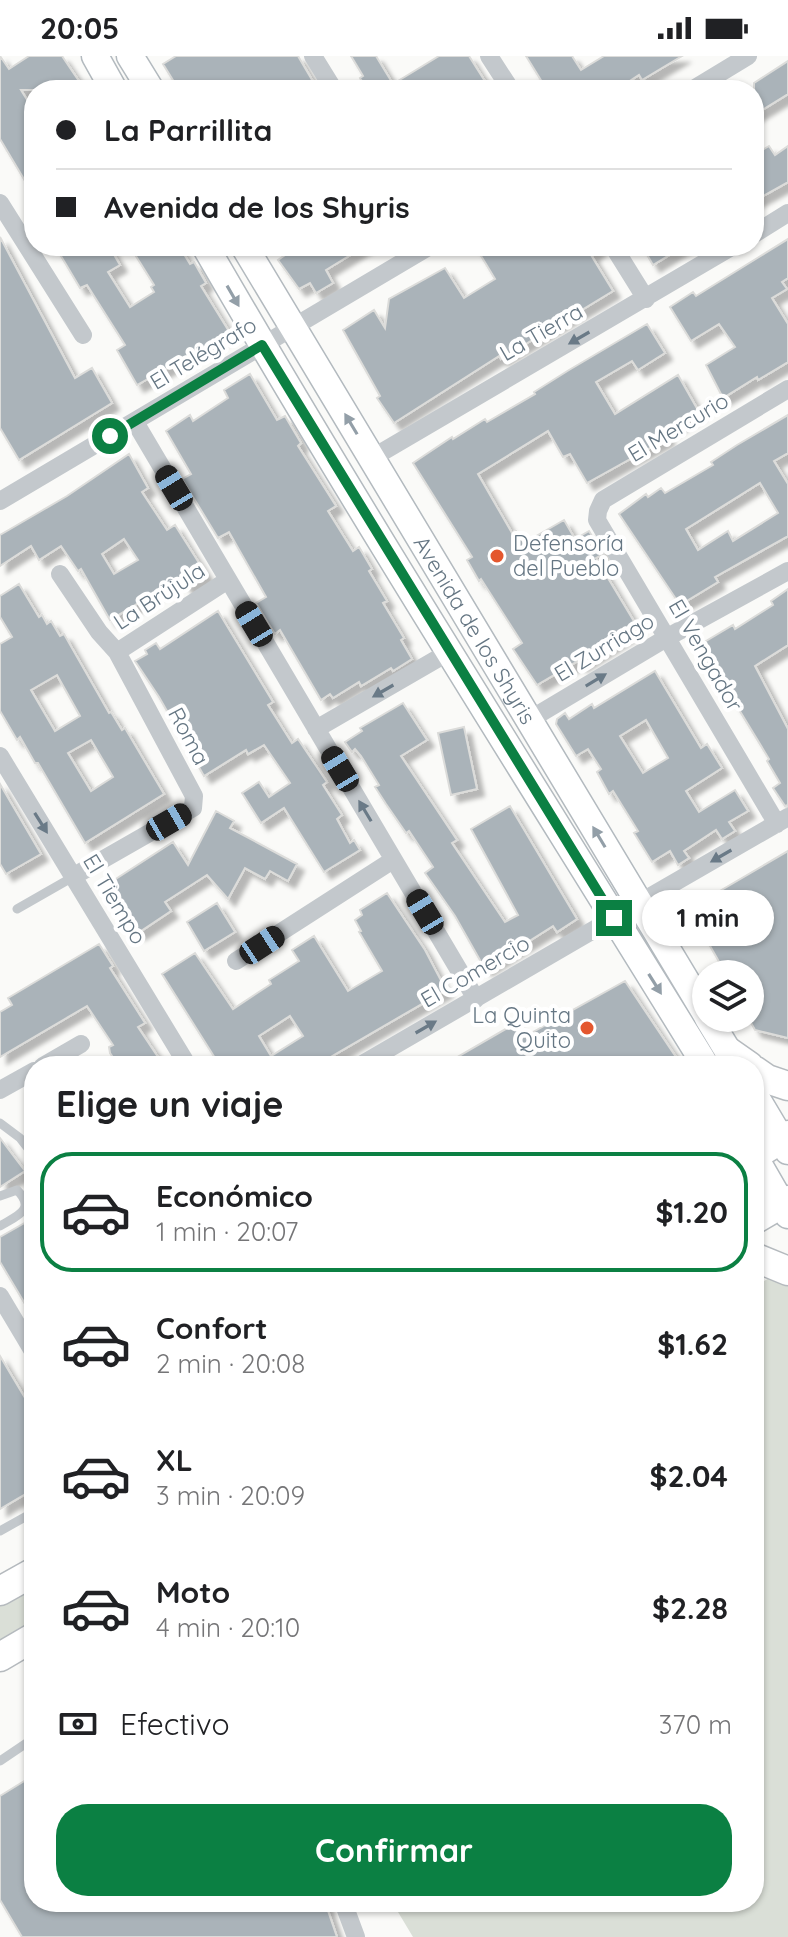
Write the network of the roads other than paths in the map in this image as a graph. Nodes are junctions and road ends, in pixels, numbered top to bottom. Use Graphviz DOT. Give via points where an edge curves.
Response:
graph roads {
  1 [pos="95,56"];
  2 [pos="130,56"];
  3 [pos="313,56"];
  4 [pos="489,56"];
  5 [pos="748,56"];
  6 [pos="108,80"];
  7 [pos="145,80"];
  8 [pos="328,80"];
  9 [pos="505,80"];
  10 [pos="708,80"];
  11 [pos="0,203"];
  12 [pos="788,213"];
  13 [pos="764,228"];
  14 [pos="24,241"];
  15 [pos="33,256"];
  16 [pos="211,256"];
  17 [pos="250,256"];
  18 [pos="413,256"];
  19 [pos="619,256"];
  20 [pos="717,256"];
  21 [pos="646,299"];
  22 [pos="293,328"];
  23 [pos="83,335"];
  24 [pos="262,345"];
  25 [pos="788,389"];
  26 [pos="135,422"];
  27 [pos="372,458"];
  28 [pos="4,491"];
  29 [pos="598,511"];
  30 [pos="788,571"];
  31 [pos="60,574"];
  32 [pos="228,580"];
  33 [pos="668,637"];
  34 [pos="117,652"];
  35 [pos="449,652"];
  36 [pos="529,720"];
  37 [pos="316,729"];
  38 [pos="0,756"];
  39 [pos="782,820"];
  40 [pos="393,860"];
  41 [pos="74,876"];
  42 [pos="639,903"];
  43 [pos="17,909"];
  44 [pos="614,918"];
  45 [pos="236,961"];
  46 [pos="692,991"];
  47 [pos="476,999"];
  48 [pos="715,1032"];
  49 [pos="81,1044"];
  50 [pos="69,1056"];
  51 [pos="182,1056"];
  52 [pos="376,1056"];
  53 [pos="724,1056"];
  54 [pos="727,1056"];
  55 [pos="24,1077"];
  56 [pos="764,1077"];
  57 [pos="788,1086"];
  58 [pos="0,1090"];
  59 [pos="764,1109"];
  60 [pos="0,1123"];
  61 [pos="786,1141"];
  62 [pos="24,1143"];
  63 [pos="764,1151"];
  64 [pos="764,1172"];
  65 [pos="0,1196"];
  66 [pos="24,1199"];
  67 [pos="786,1207"];
  68 [pos="24,1209"];
  69 [pos="764,1216"];
  70 [pos="0,1226"];
  71 [pos="764,1261"];
  72 [pos="788,1271"];
  73 [pos="0,1296"];
  74 [pos="24,1336"];
  75 [pos="24,1518"];
  76 [pos="0,1531"];
  77 [pos="24,1578"];
  78 [pos="0,1591"];
  79 [pos="24,1643"];
  80 [pos="0,1657"];
  81 [pos="24,1745"];
  82 [pos="0,1761"];
  83 [pos="347,1912"];
  84 [pos="356,1937"];
  1 -- 6 [label="main road"];
  2 -- 7 [label="main road"];
  3 -- 8 [label="street"];
  4 -- 9 [label="street"];
  5 -- 10 [label="street"];
  11 -- 14 [label="street"];
  12 -- 13 [label="street"];
  15 -- 23 [label="street"];
  16 -- 24 [label="main road, Avenida de los Shyris, one-way"];
  17 -- 22 [label="main road, Avenida de los Shyris"];
  18 -- 22 [label="street, El Telégrafo"];
  19 -- 21 [label="street"];
  20 -- 21 [label="street, La Tierra"];
  21 -- 27 [label="street, La Tierra, one-way"];
  22 -- 24 [label="street, El Telégrafo"];
  27 -- 22 [label="main road, Avenida de los Shyris, one-way"];
  24 -- 26 [label="street, El Telégrafo"];
  24 -- 35 [label="main road, Avenida de los Shyris"];
  25 -- 29 [label="street, El Mercurio" via="603,500"];
  26 -- 28 [label="street, El Telégrafo"];
  26 -- 32 [label="street"];
  27 -- 36 [label="main road, Avenida de los Shyris"];
  29 -- 33 [label="street, El Vengador" via="597,520"];
  30 -- 33 [label="street, El Zurriago"];
  31 -- 34 [label="street, Roma"];
  32 -- 34 [label="street, La Brújula"];
  32 -- 37 [label="street"];
  36 -- 33 [label="street, El Zurriago, one-way"];
  33 -- 39 [label="street, El Vengador"];
  34 -- 41 [label="street, Roma" via="195,802 193,808"];
  35 -- 37 [label="street, one-way"];
  35 -- 44 [label="main road, Avenida de los Shyris"];
  42 -- 36 [label="main road, Avenida de los Shyris, one-way"];
  40 -- 37 [label="street, one-way"];
  38 -- 41 [label="street, El Tiempo, one-way"];
  39 -- 42 [label="street, one-way"];
  40 -- 45 [label="street"];
  40 -- 47 [label="street"];
  41 -- 43 [label="lane"];
  41 -- 51 [label="street, El Tiempo"];
  42 -- 46 [label="main road, Avenida de los Shyris"];
  44 -- 47 [label="street, El Comercio"];
  44 -- 53 [label="main road, Avenida de los Shyris, one-way"];
  52 -- 47 [label="street, El Comercio, one-way"];
  48 -- 54 [label="main road, Avenida de los Shyris"];
  49 -- 50 [label="street"];
  55 -- 58 [label="street"];
  56 -- 57 [label="main road"];
  59 -- 61 [label="main road"];
  60 -- 62 [label="lane"];
  61 -- 63 [label="main road"];
  64 -- 67 [label="main road"];
  65 -- 66 [label="lane" via="17,1190"];
  67 -- 69 [label="main road"];
  68 -- 70 [label="lane"];
  71 -- 72 [label="main road"];
  73 -- 74 [label="street"];
  75 -- 76 [label="lane"];
  77 -- 78 [label="main road"];
  79 -- 80 [label="main road"];
  81 -- 82 [label="lane"];
  83 -- 84 [label="street"];
}
